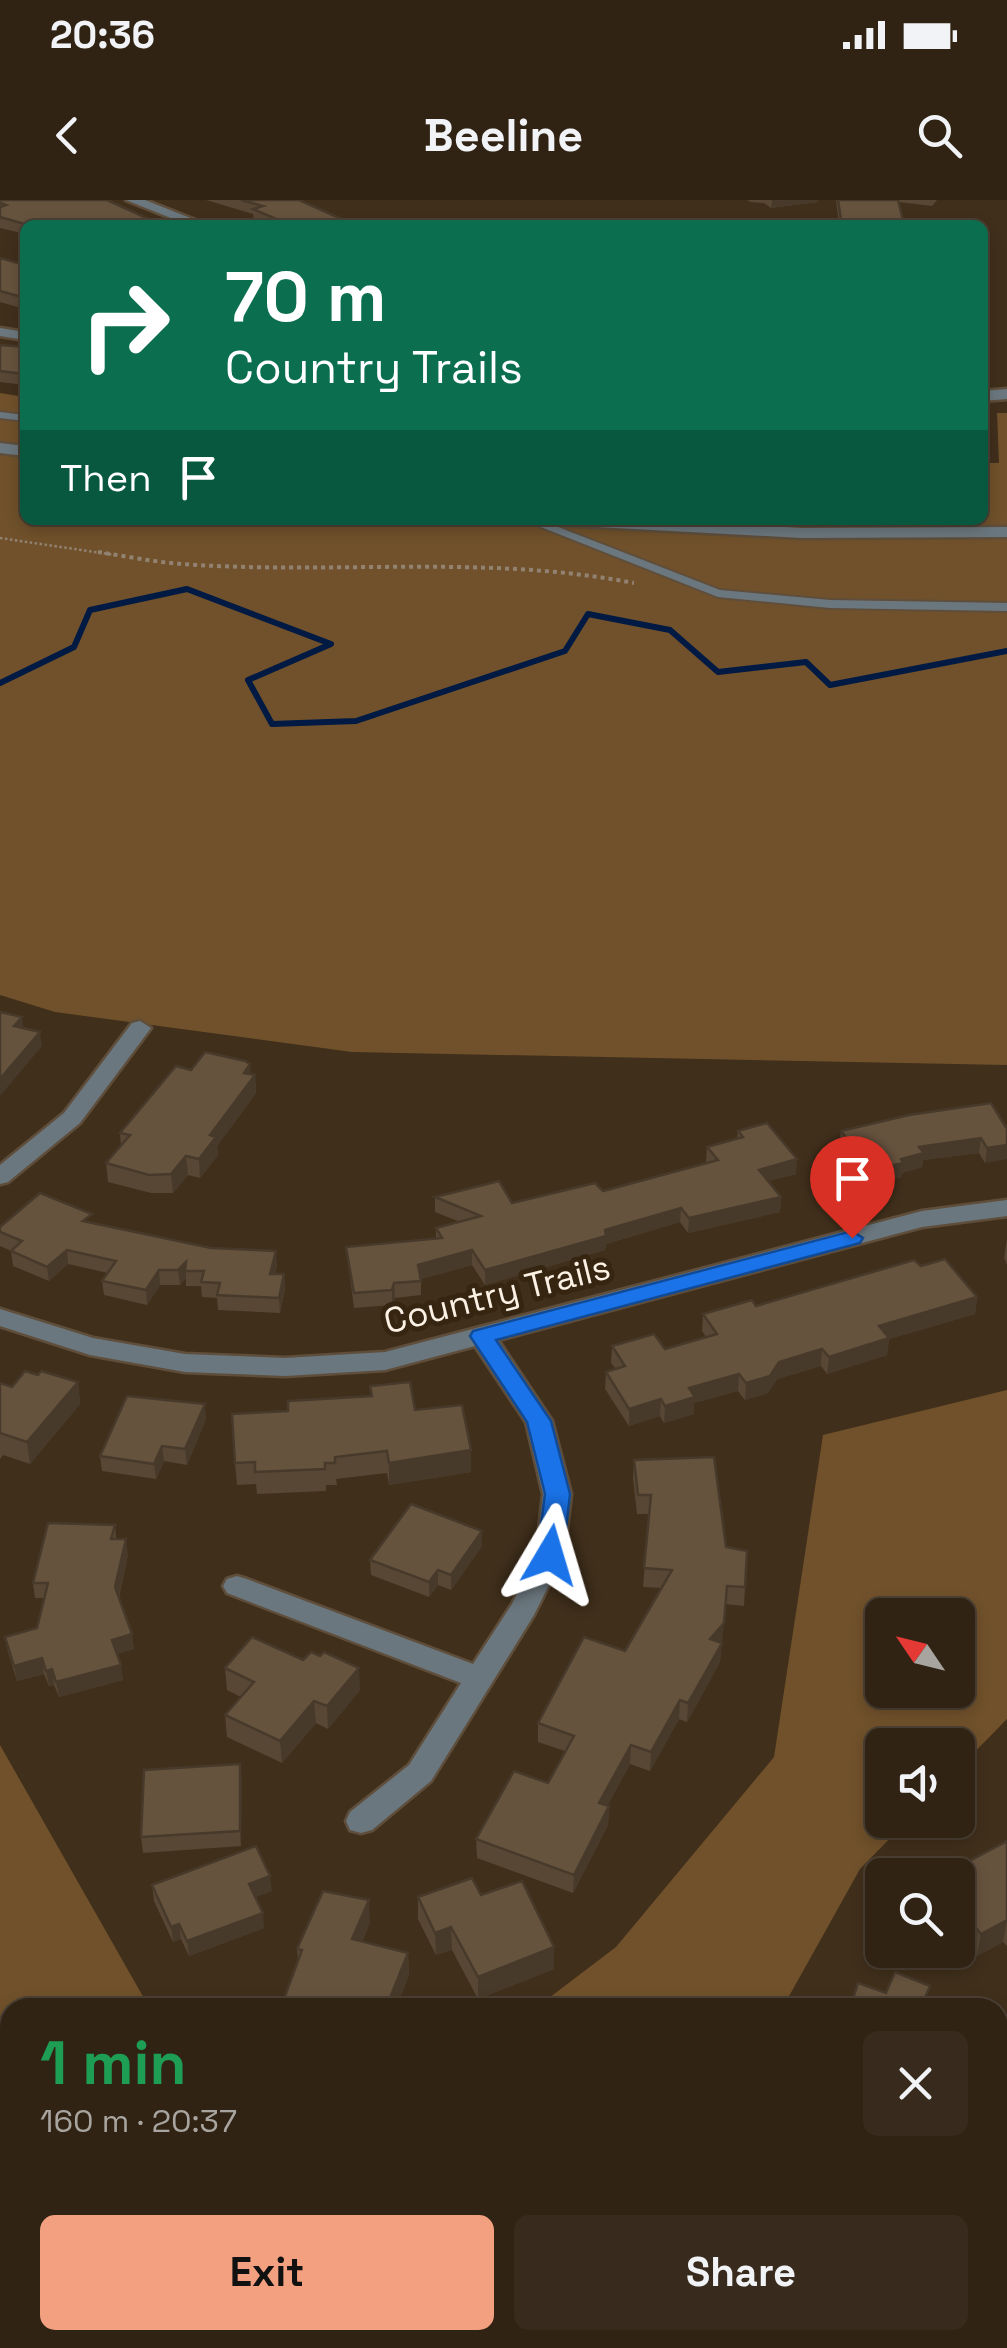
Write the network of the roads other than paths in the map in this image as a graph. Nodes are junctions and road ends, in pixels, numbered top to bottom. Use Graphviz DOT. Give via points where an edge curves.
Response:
graph roads {
  1 [pos="133,200"];
  2 [pos="187,220"];
  3 [pos="542,525"];
  4 [pos="652,525"];
  5 [pos="1007,532"];
  6 [pos="1007,607"];
  7 [pos="140,1028"];
  8 [pos="0,1177"];
  9 [pos="1007,1208"];
  10 [pos="0,1317"];
  11 [pos="482,1336"];
  12 [pos="237,1586"];
  13 [pos="477,1677"];
  14 [pos="361,1821"];
  1 -- 2 [label="street"];
  3 -- 6 [label="lane" via="718,593 830,604"];
  4 -- 5 [label="street" via="802,533"];
  7 -- 8 [label="street" via="72,1118"];
  9 -- 11 [label="street, Country Trails" via="922,1220"];
  10 -- 11 [label="street, Country Trails" via="137,1356 234,1366 385,1361"];
  11 -- 13 [label="street" via="539,1421 557,1494 550,1555"];
  12 -- 13 [label="street"];
  13 -- 14 [label="street" via="420,1773"];
}
